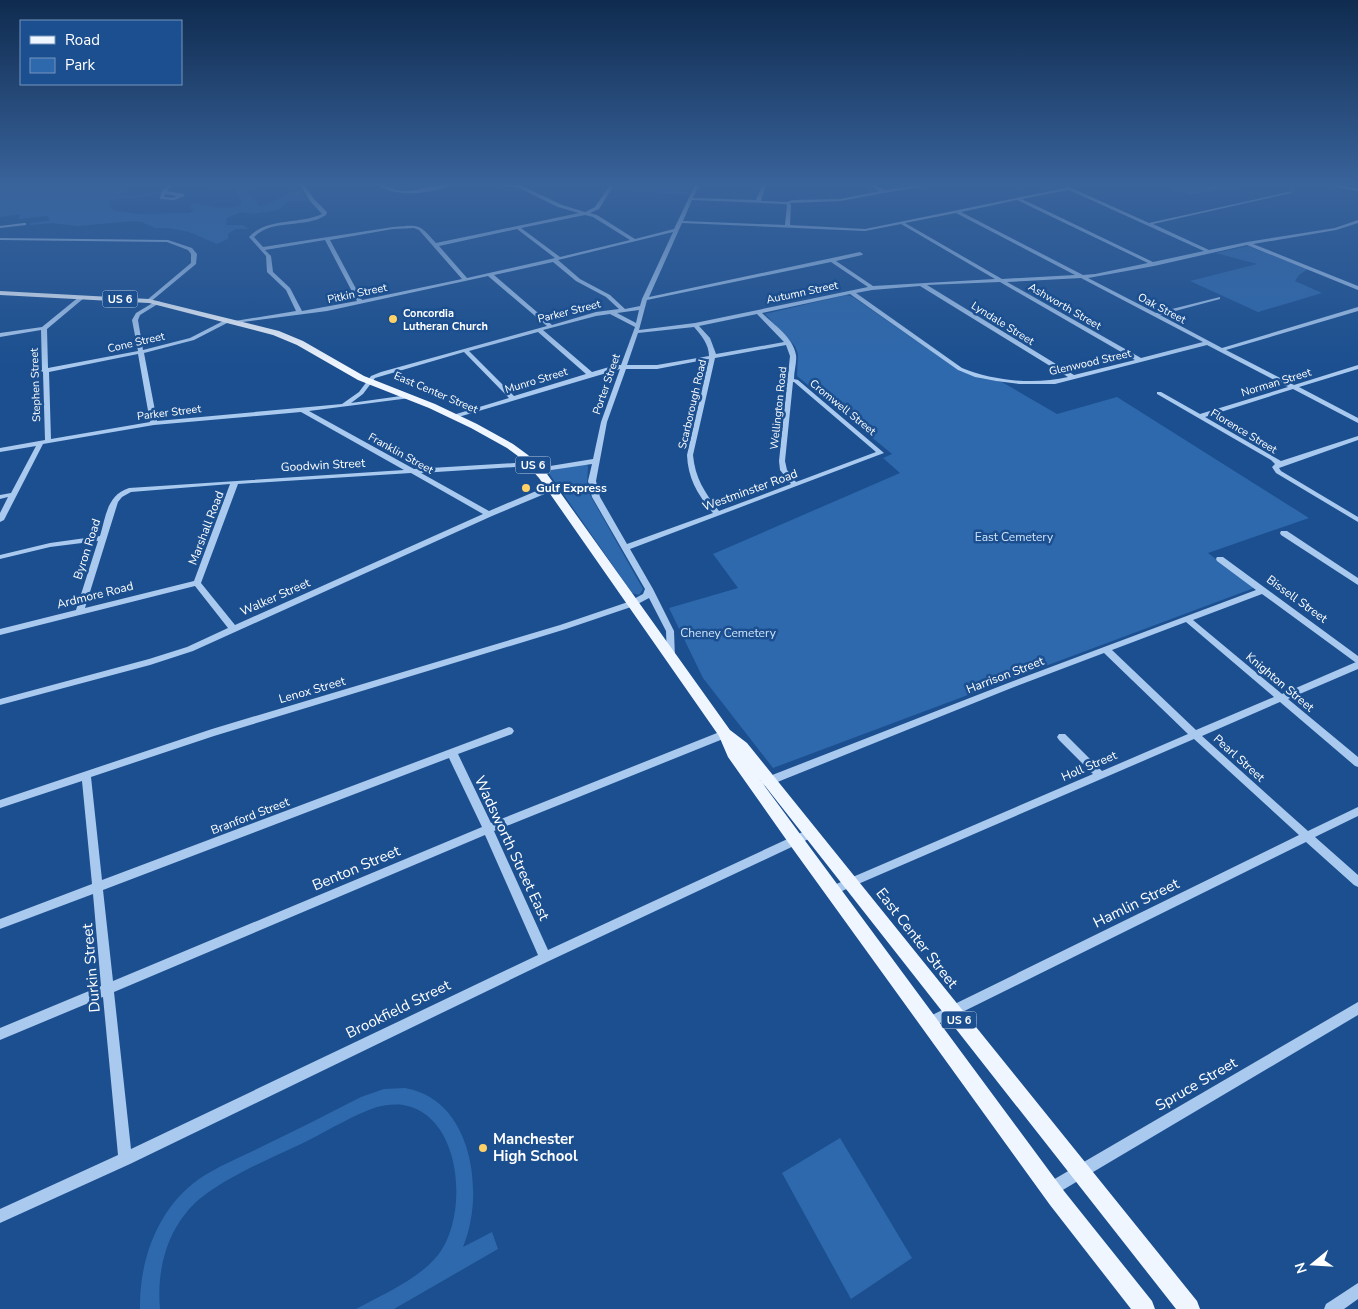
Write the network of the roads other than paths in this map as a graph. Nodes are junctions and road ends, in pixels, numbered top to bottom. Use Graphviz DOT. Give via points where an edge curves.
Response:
graph roads {
  1 [pos="182,246"];
  2 [pos="259,246"];
  3 [pos="278,246"];
  4 [pos="331,246"];
  5 [pos="436,246"];
  6 [pos="540,246"];
  7 [pos="615,246"];
  8 [pos="670,246"];
  9 [pos="942,246"];
  10 [pos="1023,246"];
  11 [pos="1117,246"];
  12 [pos="1197,246"];
  13 [pos="1234,246"];
  14 [pos="1255,246"];
  15 [pos="261,249"];
  16 [pos="1210,252"];
  17 [pos="860,254"];
  18 [pos="557,260"];
  19 [pos="832,260"];
  20 [pos="1154,264"];
  21 [pos="490,275"];
  22 [pos="1083,278"];
  23 [pos="466,280"];
  24 [pos="1001,280"];
  25 [pos="921,284"];
  26 [pos="872,288"];
  27 [pos="1358,288"];
  28 [pos="851,292"];
  29 [pos="0,293"];
  30 [pos="82,297"];
  31 [pos="1218,298"];
  32 [pos="644,299"];
  33 [pos="149,301"];
  34 [pos="158,302"];
  35 [pos="360,302"];
  36 [pos="641,308"];
  37 [pos="1358,309"];
  38 [pos="623,310"];
  39 [pos="610,312"];
  40 [pos="758,312"];
  41 [pos="300,313"];
  42 [pos="1155,315"];
  43 [pos="233,321"];
  44 [pos="695,325"];
  45 [pos="550,326"];
  46 [pos="44,328"];
  47 [pos="538,329"];
  48 [pos="636,329"];
  49 [pos="0,335"];
  50 [pos="788,342"];
  51 [pos="1207,343"];
  52 [pos="465,350"];
  53 [pos="1220,350"];
  54 [pos="141,352"];
  55 [pos="713,357"];
  56 [pos="1140,360"];
  57 [pos="624,367"];
  58 [pos="1358,367"];
  59 [pos="44,371"];
  60 [pos="590,374"];
  61 [pos="1074,378"];
  62 [pos="791,380"];
  63 [pos="368,381"];
  64 [pos="1294,388"];
  65 [pos="1159,393"];
  66 [pos="408,397"];
  67 [pos="513,398"];
  68 [pos="342,406"];
  69 [pos="303,410"];
  70 [pos="455,416"];
  71 [pos="1200,416"];
  72 [pos="1358,421"];
  73 [pos="154,423"];
  74 [pos="1358,438"];
  75 [pos="44,442"];
  76 [pos="0,450"];
  77 [pos="881,452"];
  78 [pos="595,461"];
  79 [pos="530,462"];
  80 [pos="1280,464"];
  81 [pos="538,470"];
  82 [pos="413,471"];
  83 [pos="235,482"];
  84 [pos="795,485"];
  85 [pos="551,488"];
  86 [pos="14,494"];
  87 [pos="119,495"];
  88 [pos="0,497"];
  89 [pos="489,514"];
  90 [pos="718,514"];
  91 [pos="0,520"];
  92 [pos="1358,520"];
  93 [pos="1284,533"];
  94 [pos="102,538"];
  95 [pos="626,548"];
  96 [pos="0,557"];
  97 [pos="1220,559"];
  98 [pos="1358,582"];
  99 [pos="197,583"];
  100 [pos="649,589"];
  101 [pos="1263,590"];
  102 [pos="632,604"];
  103 [pos="80,612"];
  104 [pos="1187,619"];
  105 [pos="234,630"];
  106 [pos="0,632"];
  107 [pos="1106,650"];
  108 [pos="671,660"];
  109 [pos="1358,660"];
  110 [pos="1358,665"];
  111 [pos="1281,698"];
  112 [pos="0,702"];
  113 [pos="509,731"];
  114 [pos="725,734"];
  115 [pos="1194,734"];
  116 [pos="1062,737"];
  117 [pos="452,753"];
  118 [pos="1358,763"];
  119 [pos="86,775"];
  120 [pos="1100,775"];
  121 [pos="762,783"];
  122 [pos="0,804"];
  123 [pos="1358,811"];
  124 [pos="488,829"];
  125 [pos="811,833"];
  126 [pos="1306,836"];
  127 [pos="795,841"];
  128 [pos="1358,882"];
  129 [pos="850,883"];
  130 [pos="99,887"];
  131 [pos="831,891"];
  132 [pos="0,924"];
  133 [pos="545,957"];
  134 [pos="107,987"];
  135 [pos="1358,1008"];
  136 [pos="951,1011"];
  137 [pos="928,1023"];
  138 [pos="0,1034"];
  139 [pos="125,1159"];
  140 [pos="1079,1172"];
  141 [pos="1051,1189"];
  142 [pos="0,1216"];
  143 [pos="1358,1290"];
  144 [pos="1144,1309"];
  145 [pos="1189,1309"];
  146 [pos="1331,1309"];
  1 -- 33 [label="street" via="194,254 193,264"];
  2 -- 15 [label="street"];
  3 -- 15 [label="street"];
  4 -- 35 [label="street"];
  5 -- 23 [label="street"];
  6 -- 18 [label="street"];
  7 -- 18 [label="street, Pitkin Street"];
  8 -- 32 [label="street, Porter Street"];
  9 -- 24 [label="street, Ashworth Street"];
  10 -- 22 [label="street, Oak Street"];
  11 -- 20 [label="street"];
  12 -- 16 [label="street"];
  13 -- 16 [label="street, Autumn Street"];
  14 -- 27 [label="street"];
  15 -- 41 [label="street" via="268,256 270,272 288,290"];
  16 -- 20 [label="street, Autumn Street"];
  17 -- 19 [label="street"];
  18 -- 21 [label="street, Pitkin Street"];
  18 -- 38 [label="street" via="578,280 608,296"];
  19 -- 26 [label="street"];
  19 -- 32 [label="street"];
  20 -- 22 [label="street, Autumn Street"];
  21 -- 23 [label="street, Pitkin Street"];
  21 -- 45 [label="street"];
  22 -- 24 [label="street, Autumn Street"];
  22 -- 42 [label="street, Oak Street"];
  23 -- 35 [label="street, Pitkin Street"];
  24 -- 25 [label="street, Autumn Street"];
  24 -- 56 [label="street, Ashworth Street"];
  25 -- 26 [label="street, Autumn Street"];
  25 -- 61 [label="street, Lyndale Street"];
  26 -- 28 [label="street, Autumn Street"];
  28 -- 40 [label="street, Autumn Street"];
  28 -- 61 [label="street, Glenwood Street" via="960,369 977,376 1020,382 1055,382"];
  29 -- 30 [label="main road, East Center Street / US 6"];
  30 -- 33 [label="main road, East Center Street / US 6"];
  30 -- 46 [label="street"];
  31 -- 42 [label="street"];
  32 -- 36 [label="street, Porter Street"];
  33 -- 34 [label="main road, East Center Street / US 6"];
  34 -- 43 [label="main road, East Center Street / US 6"];
  34 -- 54 [label="street" via="138,314 135,320"];
  35 -- 41 [label="street, Pitkin Street"];
  36 -- 38 [label="street, Parker Street"];
  36 -- 48 [label="street, Porter Street"];
  37 -- 53 [label="street"];
  38 -- 39 [label="street, Parker Street"];
  39 -- 45 [label="street, Parker Street"];
  39 -- 48 [label="street, Parker Street"];
  40 -- 44 [label="street, Autumn Street"];
  40 -- 50 [label="street"];
  41 -- 43 [label="street, Pitkin Street"];
  42 -- 51 [label="street, Oak Street"];
  43 -- 54 [label="street, Cone Street" via="192,339"];
  43 -- 63 [label="main road, East Center Street / US 6" via="300,343"];
  44 -- 48 [label="street, Autumn Street"];
  44 -- 55 [label="street, Scarborough Road" via="707,338"];
  45 -- 47 [label="street, Parker Street"];
  46 -- 49 [label="street"];
  46 -- 59 [label="street, Stephen Street"];
  47 -- 52 [label="street, Parker Street"];
  47 -- 60 [label="street"];
  48 -- 57 [label="street, Porter Street"];
  50 -- 55 [label="street"];
  50 -- 62 [label="street, Wellington Road" via="793,356"];
  51 -- 53 [label="street, Oak Street"];
  51 -- 56 [label="street, Glenwood Street"];
  52 -- 63 [label="street, Parker Street" via="384,373"];
  52 -- 67 [label="street"];
  53 -- 64 [label="street, Oak Street"];
  54 -- 59 [label="street, Cone Street"];
  54 -- 73 [label="street"];
  55 -- 57 [label="street" via="657,367"];
  55 -- 90 [label="street, Scarborough Road" via="690,466 697,487"];
  56 -- 61 [label="street, Glenwood Street"];
  57 -- 60 [label="street, Munro Street"];
  57 -- 78 [label="street, Porter Street" via="604,422"];
  58 -- 64 [label="street, Norman Street"];
  59 -- 75 [label="street, Stephen Street"];
  60 -- 67 [label="street, Munro Street"];
  62 -- 77 [label="street, Cromwell Street"];
  62 -- 84 [label="street, Wellington Road" via="782,461 784,470"];
  63 -- 66 [label="main road, East Center Street / US 6"];
  63 -- 68 [label="street, Parker Street" via="361,393"];
  64 -- 71 [label="street, Norman Street"];
  64 -- 72 [label="street, Oak Street"];
  65 -- 71 [label="street, Florence Street"];
  66 -- 68 [label="street, Parker Street"];
  66 -- 70 [label="main road, East Center Street / US 6"];
  67 -- 70 [label="street, Munro Street"];
  68 -- 69 [label="street, Parker Street"];
  69 -- 73 [label="street, Parker Street"];
  69 -- 82 [label="street, Franklin Street"];
  70 -- 79 [label="main road, East Center Street / US 6" via="510,446"];
  71 -- 80 [label="street, Florence Street"];
  73 -- 75 [label="street, Parker Street"];
  74 -- 80 [label="street"];
  75 -- 76 [label="street, Parker Street"];
  75 -- 86 [label="street"];
  77 -- 84 [label="street, Westminster Road"];
  78 -- 81 [label="street"];
  78 -- 95 [label="street, Porter Street" via="593,489"];
  79 -- 81 [label="main road, East Center Street / US 6"];
  79 -- 82 [label="street, Goodwin Street"];
  80 -- 92 [label="street, Florence Street" via="1275,467 1278,472"];
  81 -- 85 [label="main road, East Center Street / US 6"];
  82 -- 83 [label="street, Goodwin Street"];
  82 -- 89 [label="street, Franklin Street"];
  83 -- 87 [label="street, Goodwin Street" via="138,488"];
  83 -- 99 [label="street, Marshall Road"];
  84 -- 90 [label="street, Westminster Road"];
  85 -- 89 [label="street, Walker Street"];
  85 -- 102 [label="main road, East Center Street / US 6"];
  86 -- 88 [label="street"];
  86 -- 91 [label="street"];
  87 -- 94 [label="street, Byron Road"];
  89 -- 105 [label="street, Walker Street"];
  90 -- 95 [label="street, Westminster Road"];
  93 -- 98 [label="street"];
  94 -- 96 [label="street" via="50,545"];
  94 -- 103 [label="street, Byron Road"];
  95 -- 100 [label="street, Porter Street"];
  97 -- 101 [label="street, Bissell Street"];
  99 -- 103 [label="street, Ardmore Road"];
  99 -- 105 [label="street, Marshall Road"];
  100 -- 102 [label="street" via="647,596"];
  100 -- 108 [label="street, Porter Street" via="670,630"];
  101 -- 104 [label="street, Harrison Street"];
  101 -- 109 [label="street, Bissell Street"];
  102 -- 108 [label="main road, East Center Street / US 6"];
  102 -- 119 [label="street, Lenox Street" via="212,732"];
  103 -- 106 [label="street, Ardmore Road"];
  104 -- 107 [label="street, Harrison Street"];
  104 -- 111 [label="street, Knighton Street"];
  105 -- 112 [label="street, Walker Street" via="150,662"];
  107 -- 115 [label="street, Pearl Street"];
  107 -- 121 [label="street, Harrison Street"];
  108 -- 114 [label="main road, East Center Street / US 6"];
  110 -- 111 [label="street, Holl Street"];
  111 -- 115 [label="street, Holl Street"];
  111 -- 118 [label="street, Knighton Street"];
  113 -- 117 [label="street, Branford Street"];
  114 -- 121 [label="main road, East Center Street / US 6" via="733,752"];
  114 -- 124 [label="street, Benton Street"];
  115 -- 120 [label="street, Holl Street"];
  115 -- 126 [label="street, Pearl Street"];
  116 -- 120 [label="street"];
  117 -- 124 [label="street, Wadsworth Street East"];
  117 -- 130 [label="street, Branford Street"];
  119 -- 122 [label="street, Lenox Street"];
  119 -- 130 [label="street, Durkin Street"];
  120 -- 129 [label="street, Holl Street"];
  121 -- 125 [label="main road, East Center Street / US 6"];
  121 -- 127 [label="main road, East Center Street / US 6"];
  123 -- 126 [label="street, Hamlin Street"];
  124 -- 133 [label="street, Wadsworth Street East"];
  124 -- 134 [label="street, Benton Street"];
  125 -- 127 [label="street, Brookfield Street"];
  125 -- 129 [label="main road, East Center Street / US 6"];
  126 -- 128 [label="street, Pearl Street"];
  126 -- 136 [label="street, Hamlin Street"];
  127 -- 131 [label="main road, East Center Street / US 6"];
  127 -- 133 [label="street, Brookfield Street"];
  129 -- 131 [label="street, Holl Street"];
  129 -- 136 [label="main road, East Center Street / US 6"];
  130 -- 132 [label="street, Branford Street"];
  130 -- 134 [label="street, Durkin Street"];
  131 -- 137 [label="main road, East Center Street / US 6"];
  133 -- 139 [label="street, Brookfield Street"];
  134 -- 138 [label="street, Benton Street"];
  134 -- 139 [label="street, Durkin Street"];
  135 -- 140 [label="street, Spruce Street"];
  136 -- 137 [label="street, Hamlin Street"];
  136 -- 140 [label="main road, East Center Street / US 6"];
  137 -- 141 [label="main road, East Center Street / US 6"];
  139 -- 142 [label="street, Brookfield Street"];
  140 -- 141 [label="street, Spruce Street"];
  140 -- 145 [label="main road, East Center Street / US 6"];
  141 -- 144 [label="main road, East Center Street / US 6"];
  143 -- 146 [label="street"];
}
